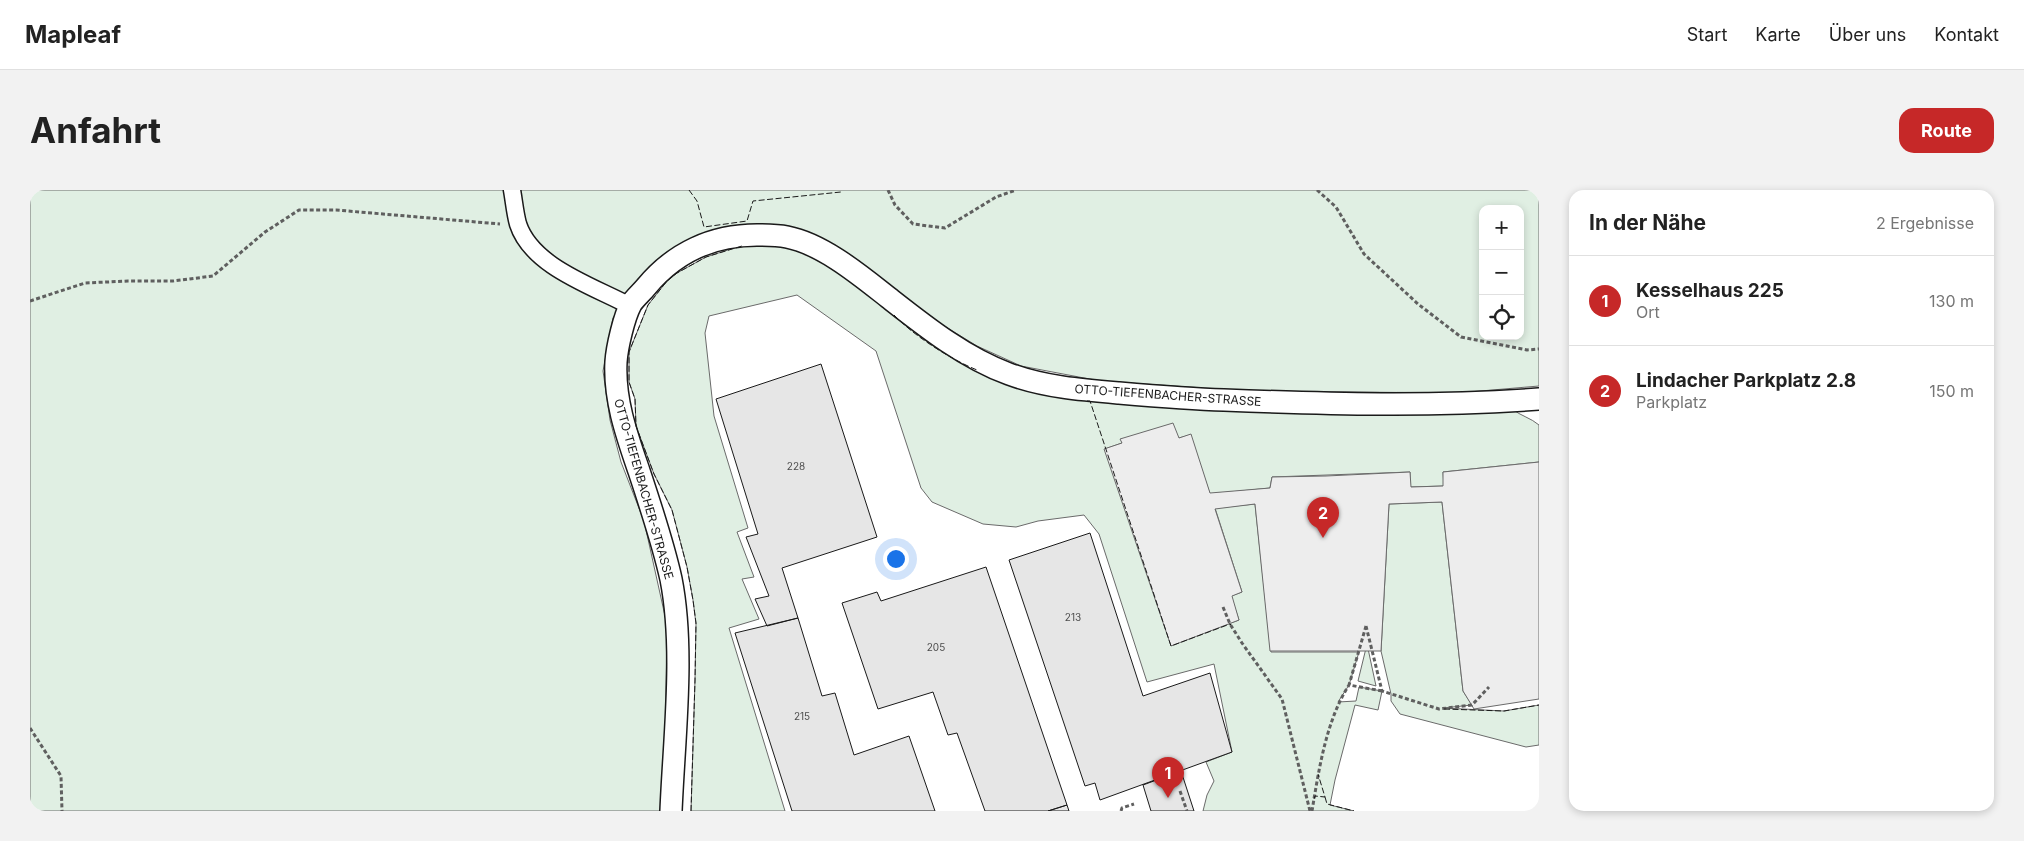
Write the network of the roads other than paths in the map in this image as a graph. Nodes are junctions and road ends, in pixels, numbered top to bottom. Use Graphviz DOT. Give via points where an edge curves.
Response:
graph roads {
  1 [pos="512,190"];
  2 [pos="630,306"];
  3 [pos="1539,399"];
  4 [pos="671,811"];
  1 -- 2 [label="street" via="519,225 532,247 552,266"];
  2 -- 3 [label="street, OTTO-TIEFENBACHER-STRASSE" via="671,262 710,241 734,236 788,237 834,258 920,322 992,367 1052,386 1176,398 1272,402 1424,404"];
  2 -- 4 [label="street, OTTO-TIEFENBACHER-STRASSE" via="616,360 617,394 623,425 671,579 677,622"];
}
